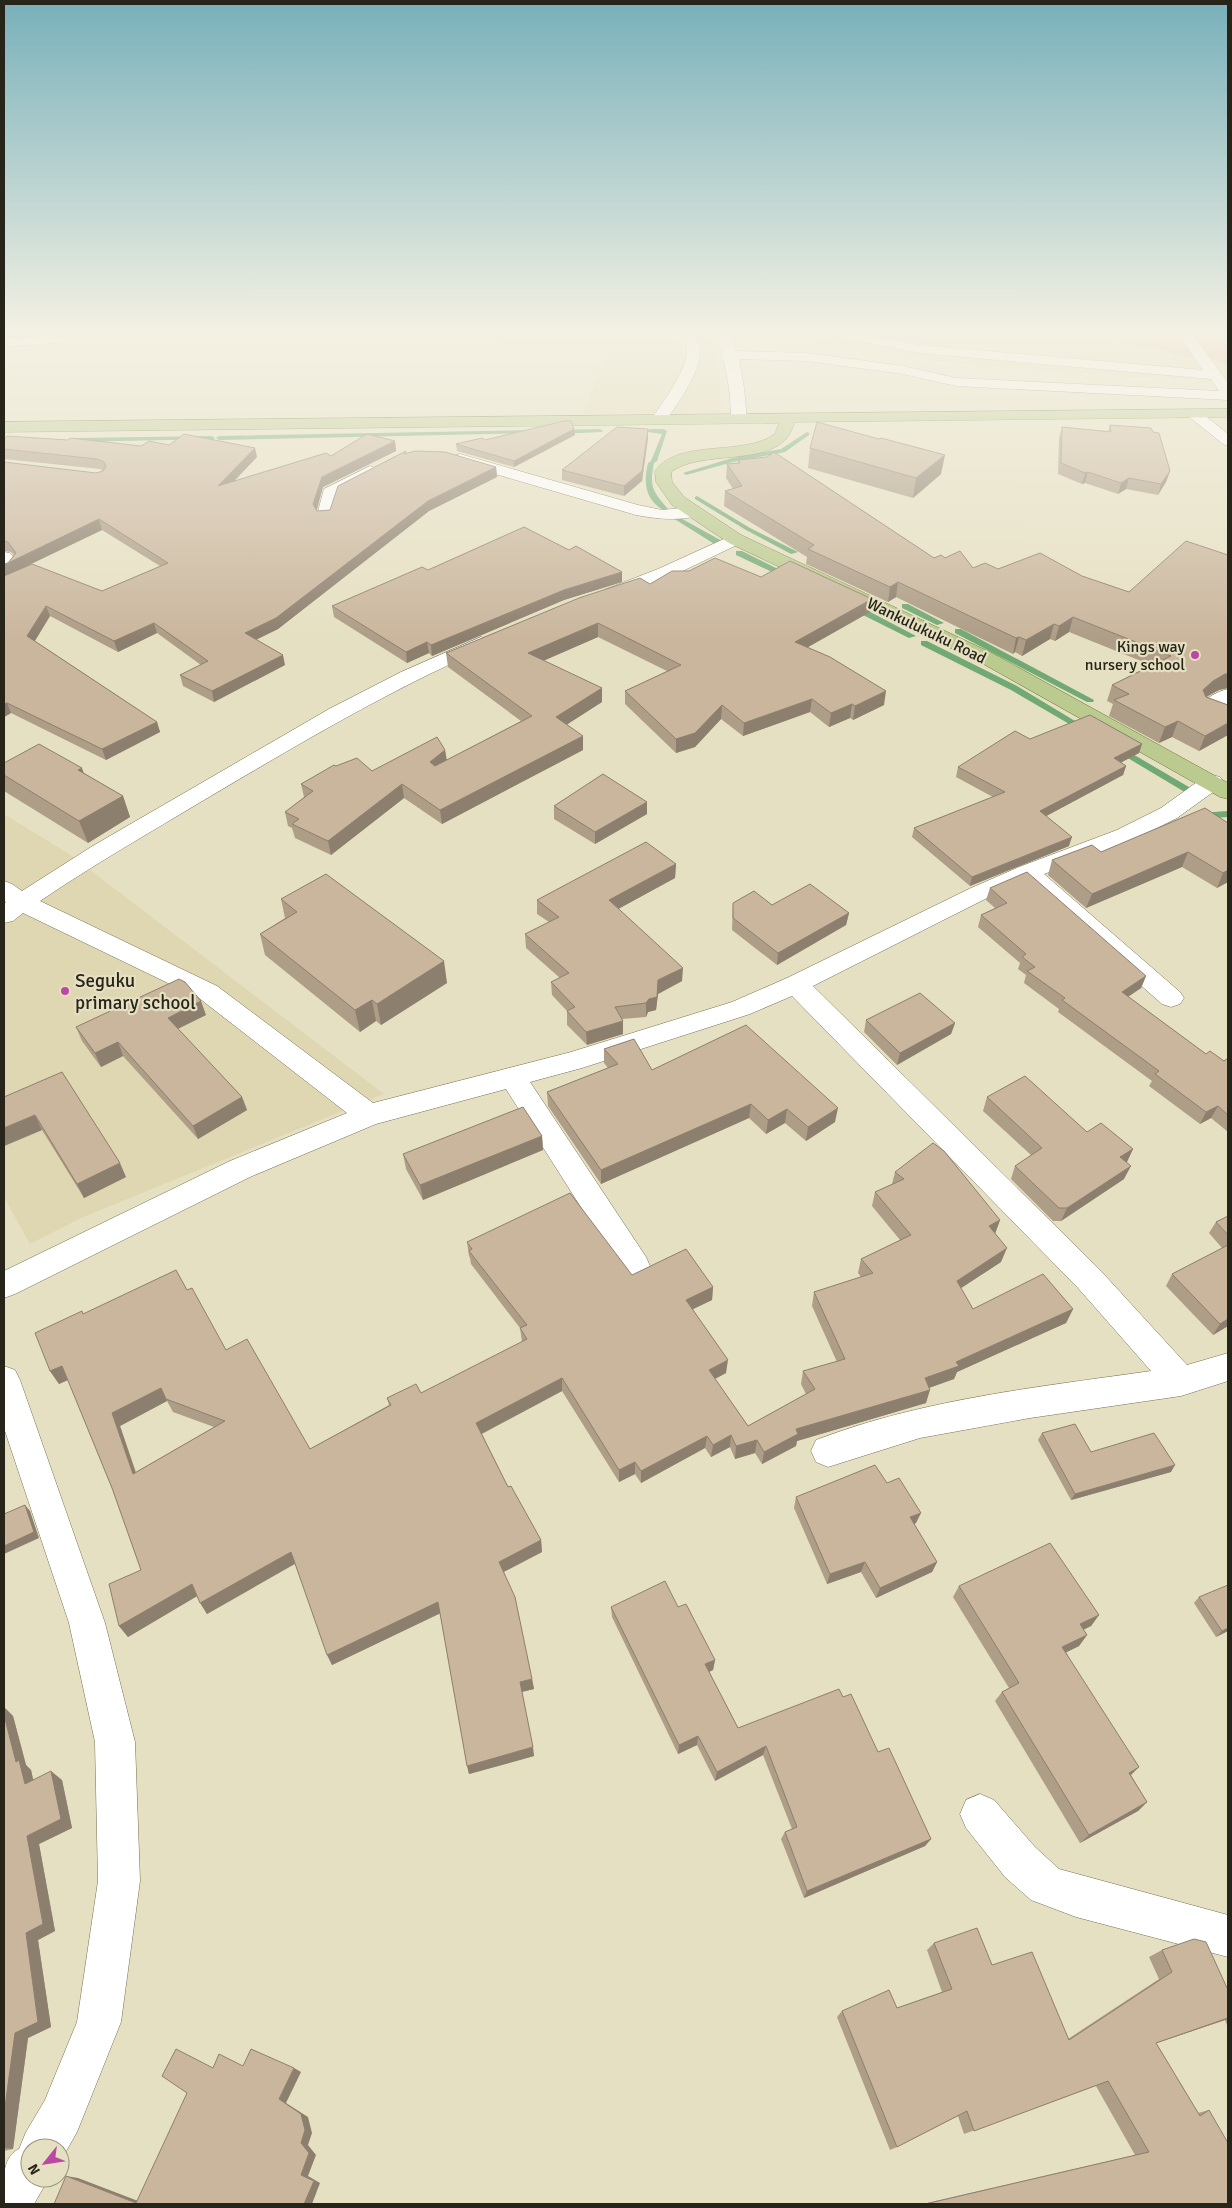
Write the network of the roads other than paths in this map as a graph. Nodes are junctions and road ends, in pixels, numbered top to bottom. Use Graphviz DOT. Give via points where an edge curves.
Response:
graph roads {
  1 [pos="697,434"];
  2 [pos="783,434"];
  3 [pos="447,455"];
  4 [pos="701,456"];
  5 [pos="387,462"];
  6 [pos="692,512"];
  7 [pos="325,515"];
  8 [pos="735,539"];
  9 [pos="4,557"];
  10 [pos="4,568"];
  11 [pos="591,600"];
  12 [pos="498,636"];
  13 [pos="1228,695"];
  14 [pos="1228,716"];
  15 [pos="1222,786"];
  16 [pos="1027,872"];
  17 [pos="10,902"];
  18 [pos="796,984"];
  19 [pos="1171,998"];
  20 [pos="512,1076"];
  21 [pos="369,1115"];
  22 [pos="635,1266"];
  23 [pos="4,1285"];
  24 [pos="1228,1367"];
  25 [pos="4,1380"];
  26 [pos="1181,1381"];
  27 [pos="828,1451"];
  28 [pos="980,1814"];
  29 [pos="1228,1936"];
  30 [pos="48,2138"];
  31 [pos="20,2183"];
  32 [pos="6,2204"];
  1 -- 4 [label="main road"];
  2 -- 4 [label="main road, Wankulukuku Road" via="778,441 758,448"];
  3 -- 6 [label="street" via="636,510 662,515"];
  4 -- 6 [label="main road, Wankulukuku Road" via="675,462 663,471 669,491"];
  5 -- 7 [label="street" via="330,492"];
  6 -- 8 [label="main road, Wankulukuku Road"];
  8 -- 11 [label="street" via="628,588"];
  8 -- 15 [label="main road, Wankulukuku Road" via="985,657"];
  9 -- 10 [label="street" via="9,563"];
  12 -- 17 [label="street" via="345,709"];
  13 -- 14 [label="street" via="1209,707"];
  15 -- 16 [label="street" via="1134,830"];
  16 -- 18 [label="street" via="979,892"];
  16 -- 19 [label="street"];
  17 -- 21 [label="street" via="208,992"];
  18 -- 20 [label="street" via="741,1008"];
  18 -- 26 [label="street" via="1089,1279"];
  20 -- 21 [label="street"];
  20 -- 22 [label="street"];
  21 -- 23 [label="street" via="240,1168"];
  24 -- 26 [label="street"];
  25 -- 30 [label="street" via="87,1623 115,1742 119,1881 99,2022 61,2116"];
  26 -- 27 [label="street" via="1030,1402 920,1423"];
  28 -- 29 [label="street" via="1020,1862 1046,1885"];
  31 -- 32 [label="street"];
}
